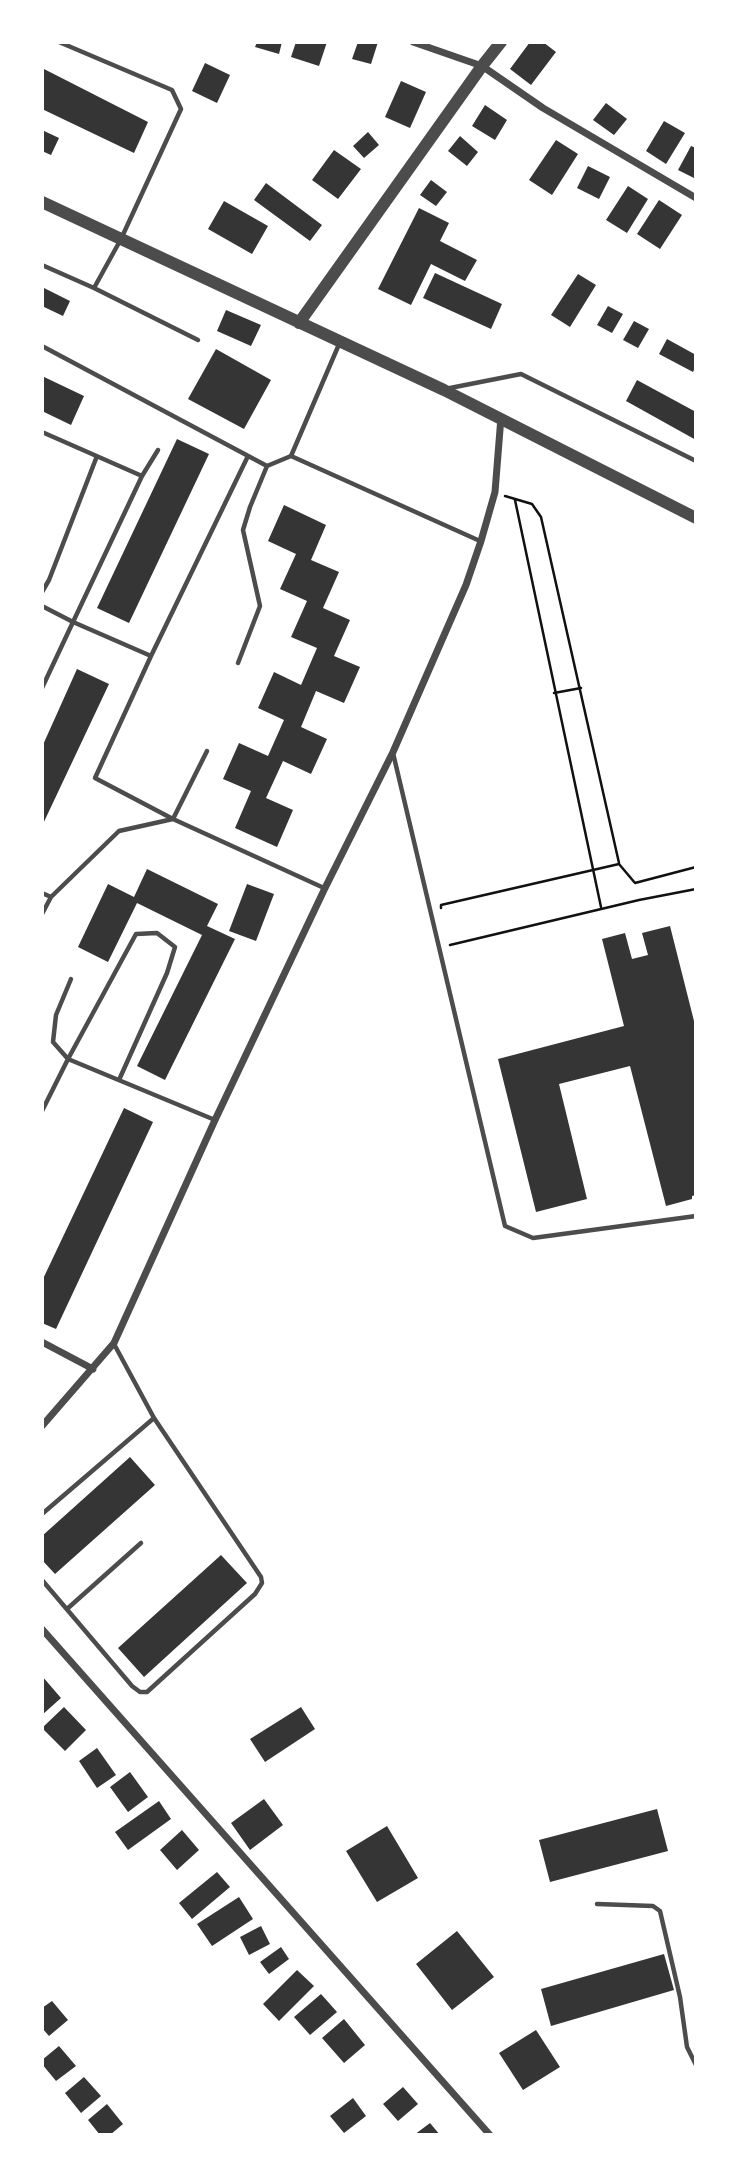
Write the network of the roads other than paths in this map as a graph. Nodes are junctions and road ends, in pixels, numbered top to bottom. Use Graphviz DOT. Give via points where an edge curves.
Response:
graph roads {
  1 [pos="59,42"];
  2 [pos="413,42"];
  3 [pos="501,42"];
  4 [pos="482,66"];
  5 [pos="696,198"];
  6 [pos="42,202"];
  7 [pos="121,239"];
  8 [pos="42,265"];
  9 [pos="94,288"];
  10 [pos="299,323"];
  11 [pos="198,340"];
  12 [pos="340,342"];
  13 [pos="42,346"];
  14 [pos="444,390"];
  15 [pos="501,417"];
  16 [pos="42,432"];
  17 [pos="158,450"];
  18 [pos="97,456"];
  19 [pos="248,456"];
  20 [pos="291,456"];
  21 [pos="696,461"];
  22 [pos="267,466"];
  23 [pos="142,476"];
  24 [pos="696,519"];
  25 [pos="481,541"];
  26 [pos="42,592"];
  27 [pos="42,606"];
  28 [pos="73,622"];
  29 [pos="151,656"];
  30 [pos="238,663"];
  31 [pos="42,688"];
  32 [pos="207,751"];
  33 [pos="393,752"];
  34 [pos="173,819"];
  35 [pos="325,888"];
  36 [pos="42,893"];
  37 [pos="51,897"];
  38 [pos="42,914"];
  39 [pos="71,979"];
  40 [pos="68,1059"];
  41 [pos="119,1080"];
  42 [pos="42,1111"];
  43 [pos="215,1119"];
  44 [pos="696,1216"];
  45 [pos="42,1342"];
  46 [pos="114,1343"];
  47 [pos="93,1369"];
  48 [pos="154,1418"];
  49 [pos="42,1426"];
  50 [pos="42,1514"];
  51 [pos="141,1542"];
  52 [pos="42,1580"];
  53 [pos="67,1609"];
  54 [pos="42,1629"];
  55 [pos="597,1904"];
  56 [pos="696,2065"];
  57 [pos="490,2135"];
  1 -- 7 [label="lane" via="172,90 181,109"];
  2 -- 4 [label="street"];
  3 -- 4 [label="street"];
  4 -- 5 [label="street" via="543,108"];
  4 -- 10 [label="street"];
  6 -- 7 [label="street"];
  7 -- 9 [label="lane"];
  7 -- 10 [label="street"];
  8 -- 9 [label="lane"];
  9 -- 11 [label="lane"];
  10 -- 12 [label="street"];
  12 -- 14 [label="street"];
  12 -- 20 [label="lane"];
  13 -- 19 [label="lane"];
  14 -- 15 [label="street"];
  14 -- 21 [label="lane" via="521,374"];
  15 -- 24 [label="street"];
  15 -- 25 [label="street" via="495,492"];
  16 -- 18 [label="lane"];
  17 -- 23 [label="lane"];
  18 -- 23 [label="lane"];
  18 -- 26 [label="lane"];
  19 -- 22 [label="lane"];
  19 -- 29 [label="lane"];
  20 -- 22 [label="lane"];
  20 -- 25 [label="lane"];
  22 -- 30 [label="lane" via="243,530 260,606"];
  23 -- 28 [label="lane"];
  25 -- 33 [label="street"];
  27 -- 28 [label="lane"];
  28 -- 29 [label="lane"];
  28 -- 31 [label="lane"];
  29 -- 34 [label="lane" via="95,778"];
  32 -- 34 [label="lane"];
  33 -- 35 [label="street"];
  33 -- 44 [label="lane" via="506,1226 533,1238"];
  34 -- 35 [label="lane"];
  34 -- 37 [label="lane" via="120,831"];
  35 -- 43 [label="street"];
  36 -- 37 [label="lane"];
  37 -- 38 [label="lane"];
  39 -- 40 [label="lane" via="57,1015 53,1042"];
  40 -- 41 [label="lane"];
  40 -- 41 [label="lane" via="136,934 157,933 174,947 167,974"];
  40 -- 42 [label="lane"];
  41 -- 43 [label="lane"];
  43 -- 46 [label="street"];
  45 -- 47 [label="street"];
  46 -- 47 [label="street"];
  46 -- 48 [label="lane"];
  47 -- 49 [label="street"];
  48 -- 50 [label="lane"];
  48 -- 53 [label="lane" via="262,1583 147,1692 132,1686"];
  51 -- 53 [label="lane"];
  52 -- 53 [label="lane"];
  54 -- 57 [label="street"];
  55 -- 56 [label="lane" via="653,1906 660,1911 687,2047"];
}
